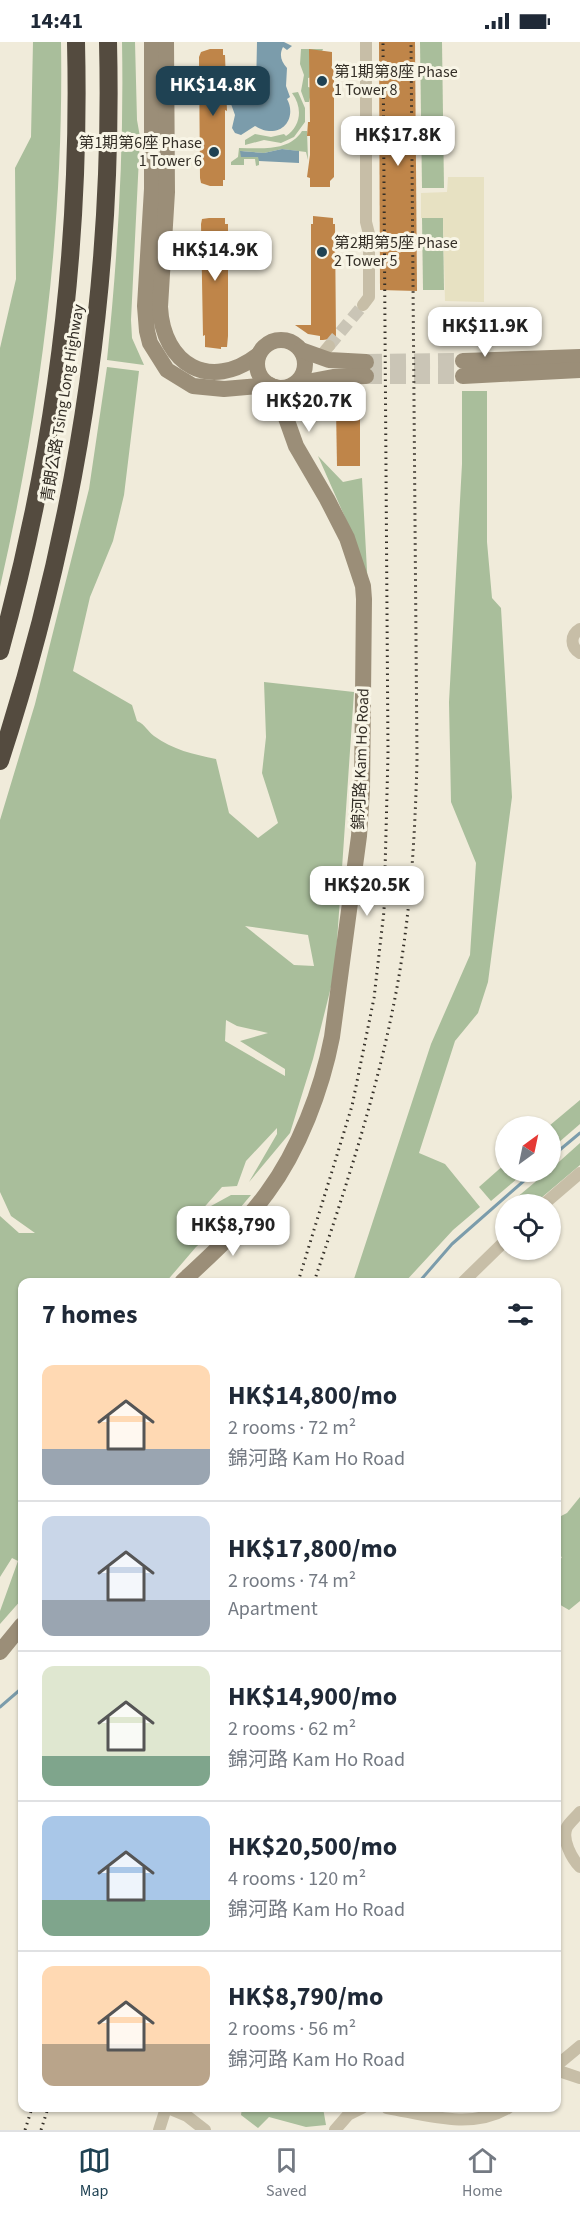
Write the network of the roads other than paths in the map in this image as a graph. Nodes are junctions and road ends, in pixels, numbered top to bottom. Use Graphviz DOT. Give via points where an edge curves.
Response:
graph roads {
  1 [pos="76,42"];
  2 [pos="108,42"];
  3 [pos="152,42"];
  4 [pos="166,42"];
  5 [pos="366,42"];
  6 [pos="363,305"];
  7 [pos="301,350"];
  8 [pos="258,355"];
  9 [pos="580,367"];
  10 [pos="463,369"];
  11 [pos="295,385"];
  12 [pos="273,386"];
  13 [pos="287,420"];
  14 [pos="580,629"];
  15 [pos="0,651"];
  16 [pos="580,653"];
  17 [pos="0,761"];
  18 [pos="580,1173"];
  19 [pos="556,1194"];
  20 [pos="495,1251"];
  21 [pos="186,1278"];
  22 [pos="467,1278"];
  23 [pos="18,1630"];
  24 [pos="0,1652"];
  25 [pos="580,1812"];
  26 [pos="580,1867"];
  27 [pos="580,2046"];
  28 [pos="561,2062"];
  29 [pos="561,2072"];
  30 [pos="580,2078"];
  31 [pos="166,2112"];
  32 [pos="177,2112"];
  33 [pos="354,2112"];
  34 [pos="410,2112"];
  35 [pos="493,2112"];
  36 [pos="500,2112"];
  37 [pos="488,2118"];
  38 [pos="159,2130"];
  39 [pos="205,2130"];
  40 [pos="334,2130"];
  1 -- 15 [label="highway, 青朗公路 Tsing Long Highway" via="77,144 62,346 37,498"];
  2 -- 17 [label="highway, 青朗公路 Tsing Long Highway" via="105,225 84,412 61,540"];
  3 -- 12 [label="main road" via="152,189 145,306 150,343 167,370 193,386"];
  4 -- 8 [label="main road" via="168,133 160,307 163,328 176,354 204,372 227,371"];
  5 -- 6 [label="street" via="369,297"];
  7 -- 8 [label="main road" via="288,341 276,340 264,346"];
  7 -- 11 [label="main road" via="305,365"];
  7 -- 11 [label="main road" via="324,352 338,362 366,369"];
  8 -- 12 [label="main road" via="259,374"];
  9 -- 10 [label="main road"];
  11 -- 12 [label="main road"];
  11 -- 13 [label="main road"];
  12 -- 13 [label="main road, 錦河路 Kam Ho Road"];
  13 -- 21 [label="main road, 錦河路 Kam Ho Road" via="301,458 347,538 363,586 362,790 355,874 331,1045 314,1102 268,1192"];
  14 -- 16 [label="street" via="572,640"];
  18 -- 19 [label="street"];
  20 -- 22 [label="street"];
  23 -- 24 [label="main road"];
  25 -- 26 [label="street" via="565,1833 571,1858"];
  27 -- 28 [label="street"];
  29 -- 30 [label="street"];
  31 -- 38 [label="street"];
  32 -- 39 [label="street"];
  33 -- 40 [label="street"];
  34 -- 37 [label="street" via="461,2121"];
  35 -- 37 [label="street"];
  36 -- 37 [label="street"];
}
